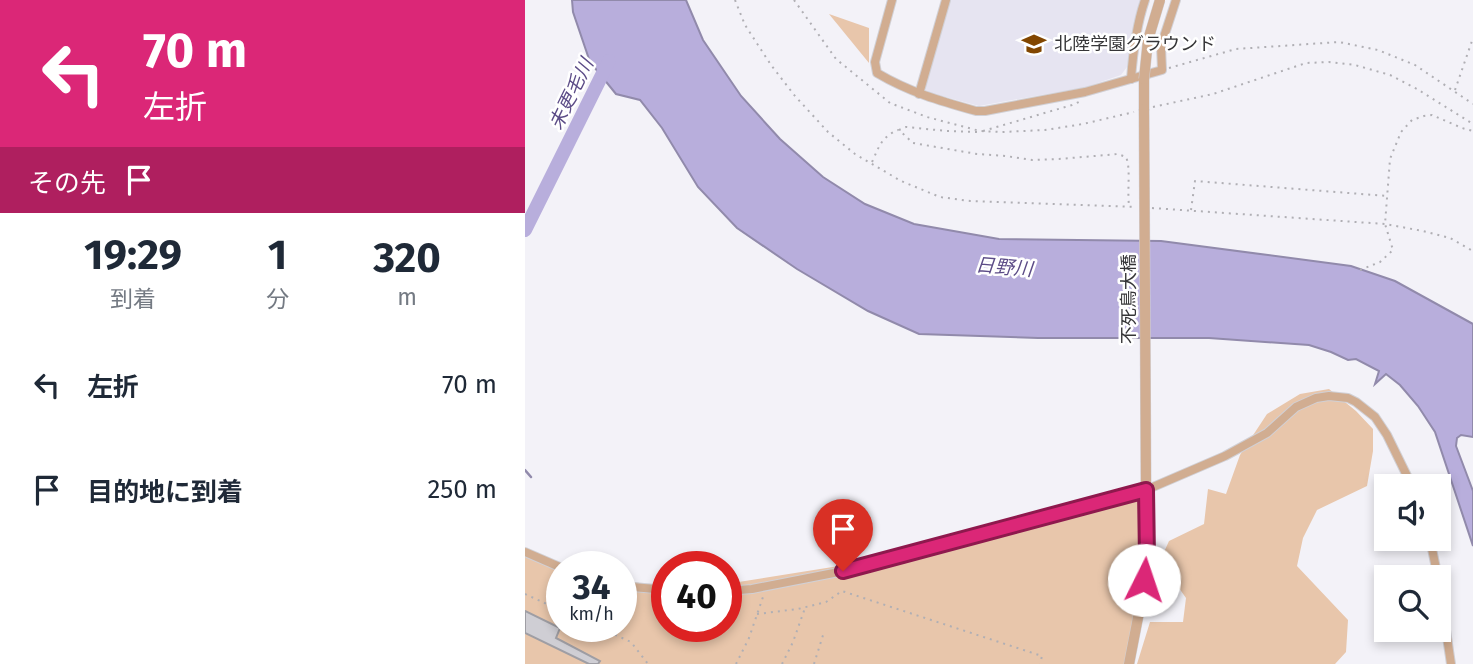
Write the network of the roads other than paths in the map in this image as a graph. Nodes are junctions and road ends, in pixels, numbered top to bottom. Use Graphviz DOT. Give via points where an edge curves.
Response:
graph roads {
  1 [pos="892,0"];
  2 [pos="946,0"];
  3 [pos="1145,0"];
  4 [pos="1160,0"];
  5 [pos="1176,0"];
  6 [pos="1131,79"];
  7 [pos="919,94"];
  8 [pos="1406,474"];
  9 [pos="1146,490"];
  10 [pos="525,552"];
  11 [pos="546,561"];
  12 [pos="742,590"];
  13 [pos="1448,642"];
  14 [pos="1129,664"];
  15 [pos="1451,664"];
  1 -- 7 [label="street" via="875,62 877,73"];
  2 -- 7 [label="street"];
  3 -- 6 [label="street"];
  4 -- 9 [label="street, 不死鳥大橋, bridge" via="1146,53 1144,109"];
  5 -- 6 [label="street" via="1161,46 1161,70"];
  6 -- 7 [label="street" via="985,111"];
  8 -- 9 [label="street" via="1375,417 1348,398 1329,396 1296,407 1267,433 1225,456"];
  9 -- 12 [label="street" via="843,571"];
  9 -- 14 [label="street, 不死鳥大橋" via="1147,558"];
  10 -- 11 [label="street"];
  13 -- 15 [label="street"];
}
